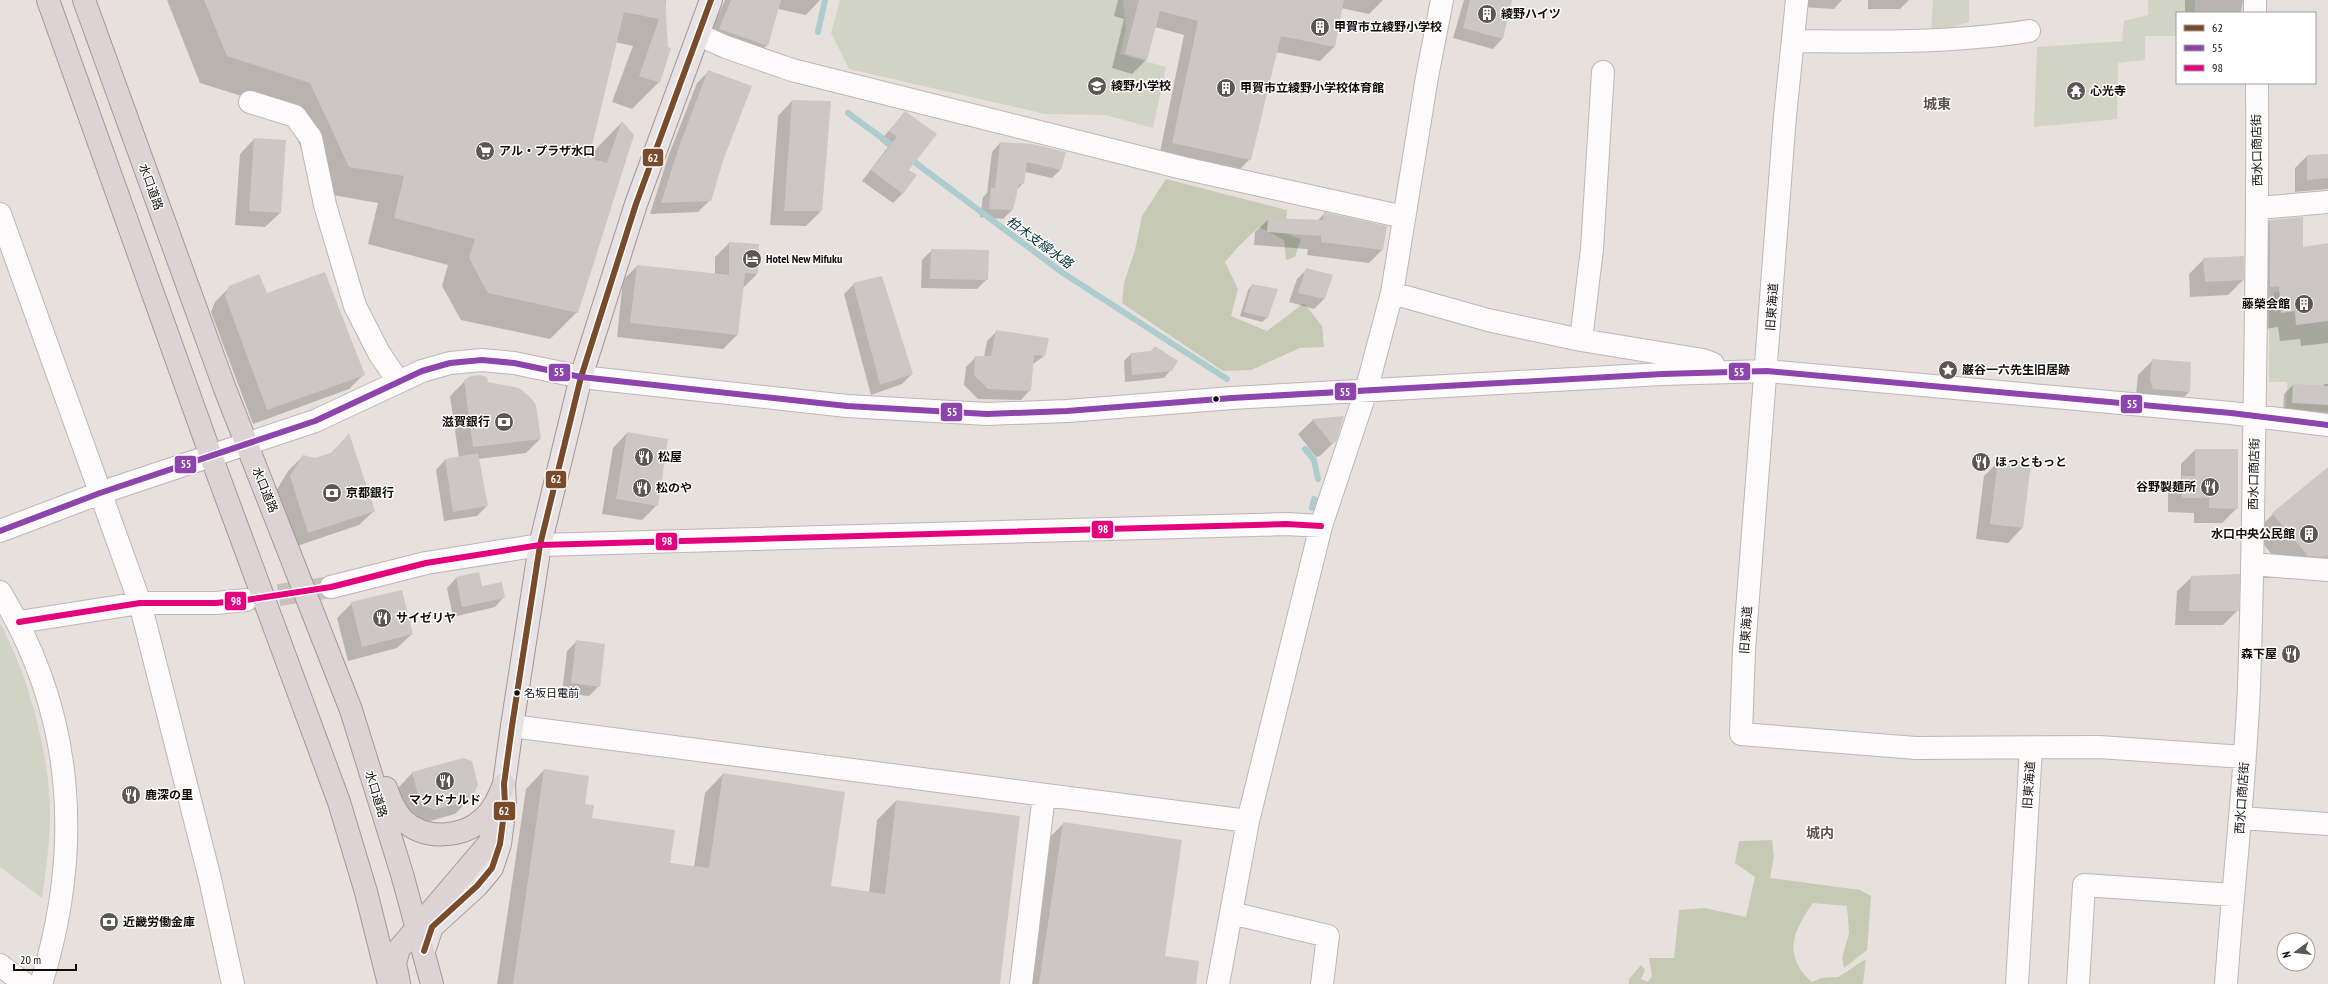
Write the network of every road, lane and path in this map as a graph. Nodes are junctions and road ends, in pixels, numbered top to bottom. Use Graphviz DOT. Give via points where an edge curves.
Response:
graph roads {
  1 [pos="48,0"];
  2 [pos="84,0"];
  3 [pos="711,0"];
  4 [pos="1442,0"];
  5 [pos="1797,0"];
  6 [pos="2255,0"];
  7 [pos="2255,12"];
  8 [pos="2029,31"];
  9 [pos="699,35"];
  10 [pos="1793,42"];
  11 [pos="1603,72"];
  12 [pos="2257,84"];
  13 [pos="250,102"];
  14 [pos="2328,202"];
  15 [pos="2258,208"];
  16 [pos="1404,217"];
  17 [pos="2,227"];
  18 [pos="1392,293"];
  19 [pos="1581,340"];
  20 [pos="1732,371"];
  21 [pos="1767,371"];
  22 [pos="581,377"];
  23 [pos="398,381"];
  24 [pos="1366,391"];
  25 [pos="2255,416"];
  26 [pos="2328,425"];
  27 [pos="247,445"];
  28 [pos="211,456"];
  29 [pos="100,493"];
  30 [pos="1321,526"];
  31 [pos="0,531"];
  32 [pos="540,545"];
  33 [pos="2252,564"];
  34 [pos="2328,570"];
  35 [pos="330,587"];
  36 [pos="0,592"];
  37 [pos="246,600"];
  38 [pos="140,603"];
  39 [pos="19,622"];
  40 [pos="351,710"];
  41 [pos="512,726"];
  42 [pos="2031,748"];
  43 [pos="2244,757"];
  44 [pos="504,784"];
  45 [pos="1044,794"];
  46 [pos="496,803"];
  47 [pos="2241,818"];
  48 [pos="1248,821"];
  49 [pos="2328,824"];
  50 [pos="2232,895"];
  51 [pos="1230,913"];
  52 [pos="417,927"];
  53 [pos="424,951"];
  54 [pos="0,965"];
  55 [pos="25,984"];
  56 [pos="41,984"];
  57 [pos="233,984"];
  58 [pos="389,984"];
  59 [pos="399,984"];
  60 [pos="432,984"];
  61 [pos="1021,984"];
  62 [pos="1218,984"];
  63 [pos="1322,984"];
  64 [pos="2017,984"];
  65 [pos="2078,984"];
  66 [pos="2226,984"];
  1 -- 28 [label="highway"];
  2 -- 27 [label="highway, 水口道路" via="164,225"];
  3 -- 9 [label="main road"];
  4 -- 16 [label="street"];
  5 -- 10 [label="street, 旧東海道"];
  6 -- 7 [label="street"];
  8 -- 10 [label="street" via="1998,36"];
  9 -- 16 [label="street" via="792,70 1183,168"];
  9 -- 22 [label="main road" via="636,204"];
  10 -- 21 [label="street, 旧東海道" via="1785,116"];
  11 -- 19 [label="street" via="1592,249"];
  12 -- 15 [label="street, 西水口商店街"];
  13 -- 23 [label="street" via="295,116 311,138 324,205 355,306 379,353"];
  14 -- 15 [label="street"];
  15 -- 25 [label="street, 西水口商店街"];
  16 -- 18 [label="street"];
  17 -- 29 [label="street"];
  18 -- 19 [label="street" via="1488,320"];
  18 -- 24 [label="street"];
  19 -- 20 [label="street" via="1703,360"];
  20 -- 21 [label="street"];
  20 -- 24 [label="street"];
  21 -- 25 [label="street"];
  21 -- 42 [label="street, 旧東海道" via="1744,650 1740,734 1916,748"];
  22 -- 23 [label="street" via="514,363 482,360 450,363"];
  22 -- 24 [label="street" via="847,406 987,414"];
  22 -- 32 [label="main road"];
  23 -- 27 [label="street" via="316,421"];
  24 -- 30 [label="street"];
  25 -- 26 [label="street"];
  25 -- 33 [label="street, 西水口商店街"];
  27 -- 28 [label="street"];
  27 -- 40 [label="highway, 水口道路"];
  28 -- 29 [label="street"];
  28 -- 58 [label="highway" via="339,802 366,892"];
  29 -- 31 [label="street"];
  29 -- 38 [label="street"];
  30 -- 32 [label="street" via="1286,524"];
  30 -- 48 [label="street"];
  32 -- 35 [label="street" via="426,563"];
  32 -- 41 [label="main road"];
  33 -- 34 [label="street"];
  33 -- 43 [label="street, 西水口商店街"];
  36 -- 39 [label="street"];
  37 -- 38 [label="street" via="216,603"];
  38 -- 39 [label="street"];
  38 -- 57 [label="street" via="210,879"];
  39 -- 56 [label="street" via="39,671 55,723 65,777 66,868 51,951"];
  40 -- 46 [label="highway" via="377,764 393,806 404,820 419,830 436,835 470,828 484,818"];
  40 -- 52 [label="highway, 水口道路"];
  41 -- 44 [label="main road"];
  41 -- 45 [label="street"];
  42 -- 43 [label="street" via="2100,747"];
  42 -- 64 [label="street, 旧東海道"];
  43 -- 47 [label="street, 西水口商店街"];
  44 -- 46 [label="highway"];
  44 -- 53 [label="main road" via="505,805 501,836 492,868 477,886 432,926"];
  45 -- 48 [label="street"];
  45 -- 61 [label="street"];
  46 -- 52 [label="highway" via="490,842"];
  47 -- 49 [label="street"];
  47 -- 50 [label="street, 西水口商店街"];
  48 -- 51 [label="street"];
  50 -- 65 [label="street" via="2084,885"];
  50 -- 66 [label="street, 西水口商店街"];
  51 -- 62 [label="street"];
  51 -- 63 [label="street" via="1328,936"];
  52 -- 53 [label="highway, 水口道路"];
  52 -- 59 [label="highway" via="396,956"];
  53 -- 60 [label="highway, 水口道路"];
  54 -- 55 [label="street"];
}
